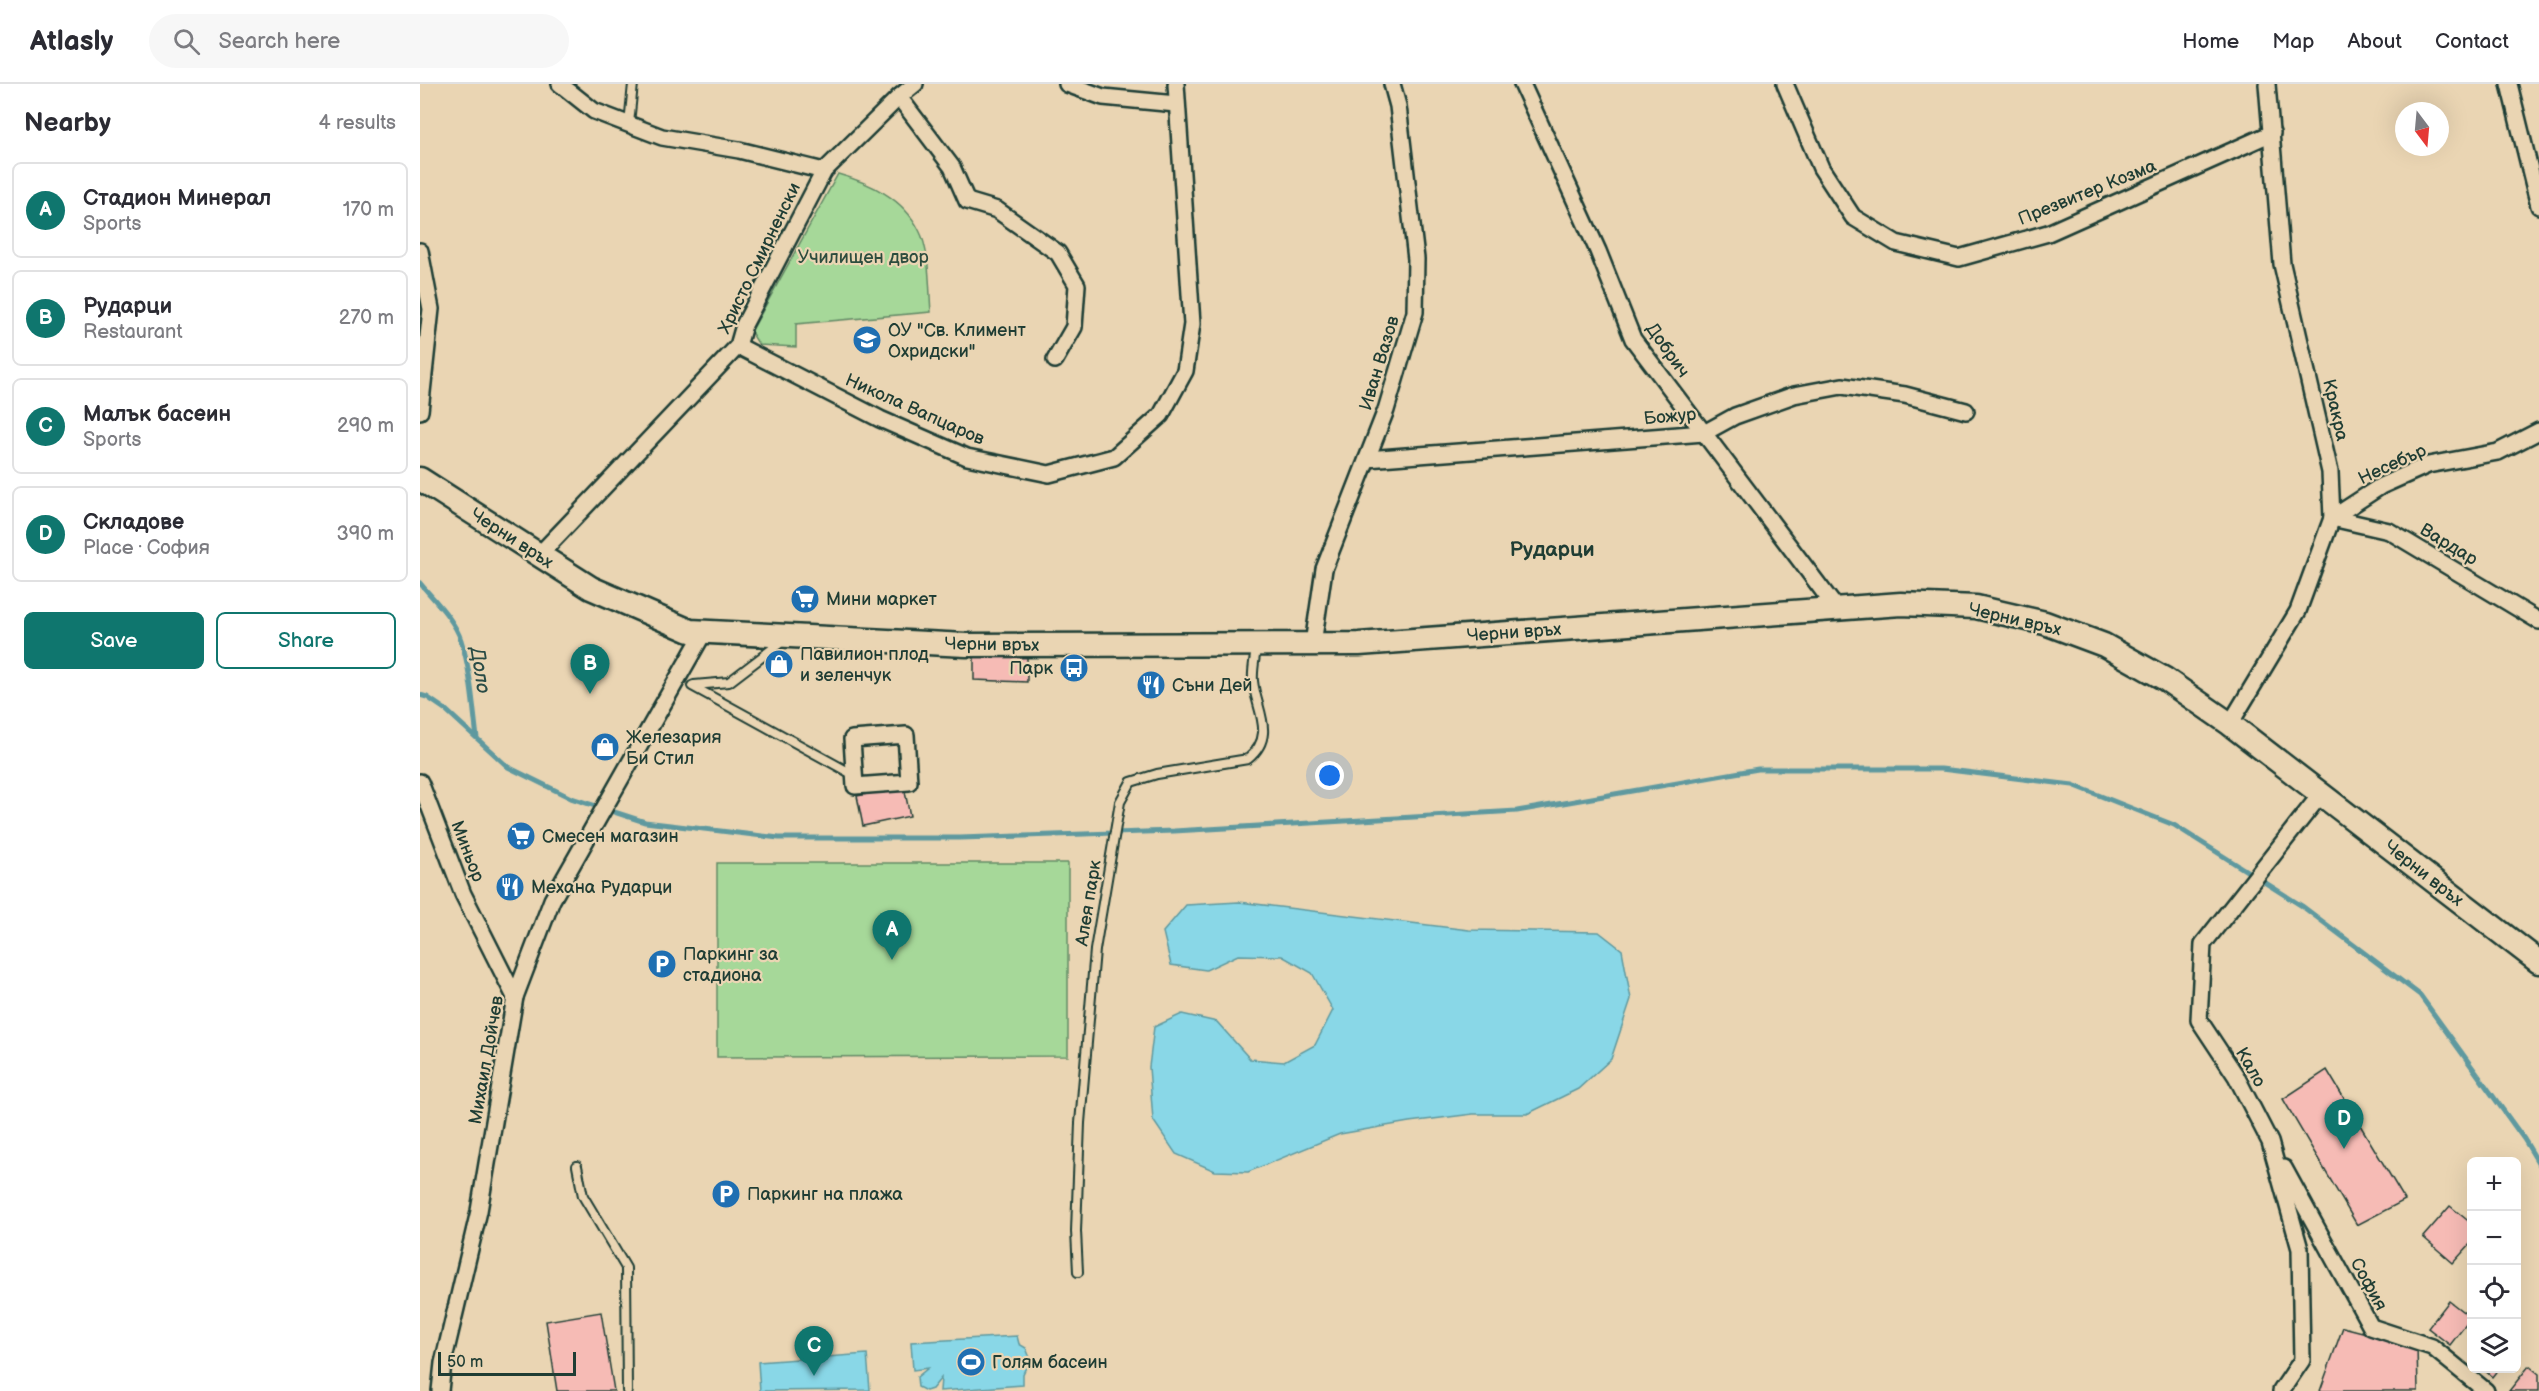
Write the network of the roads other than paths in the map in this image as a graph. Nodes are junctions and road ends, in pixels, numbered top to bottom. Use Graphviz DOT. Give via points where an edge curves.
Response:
graph roads {
  1 [pos="560,84"];
  2 [pos="633,84"];
  3 [pos="915,84"];
  4 [pos="1067,84"];
  5 [pos="1176,84"];
  6 [pos="1392,84"];
  7 [pos="1522,84"];
  8 [pos="1785,84"];
  9 [pos="2267,84"];
  10 [pos="2508,84"];
  11 [pos="899,96"];
  12 [pos="1176,104"];
  13 [pos="629,124"];
  14 [pos="2272,133"];
  15 [pos="824,171"];
  16 [pos="2539,206"];
  17 [pos="420,251"];
  18 [pos="738,346"];
  19 [pos="1055,360"];
  20 [pos="420,411"];
  21 [pos="1966,411"];
  22 [pos="2539,431"];
  23 [pos="1704,433"];
  24 [pos="1367,459"];
  25 [pos="420,479"];
  26 [pos="2332,518"];
  27 [pos="539,555"];
  28 [pos="1836,608"];
  29 [pos="2539,621"];
  30 [pos="704,632"];
  31 [pos="790,636"];
  32 [pos="1256,644"];
  33 [pos="1313,644"];
  34 [pos="2230,724"];
  35 [pos="855,775"];
  36 [pos="420,782"];
  37 [pos="2321,794"];
  38 [pos="2539,962"];
  39 [pos="515,997"];
  40 [pos="2270,1142"];
  41 [pos="577,1166"];
  42 [pos="1078,1272"];
  43 [pos="2287,1387"];
  44 [pos="440,1391"];
  45 [pos="627,1391"];
  46 [pos="2486,1391"];
  1 -- 13 [label="street" via="594,111"];
  2 -- 13 [label="lane"];
  3 -- 11 [label="street, Христо Смирненски"];
  4 -- 12 [label="street" via="1103,97"];
  5 -- 12 [label="street, Никола Вапцаров"];
  6 -- 24 [label="street, Иван Вазов" via="1416,259 1415,312"];
  7 -- 23 [label="street, Добрич" via="1598,251 1633,339"];
  8 -- 14 [label="street, Презвитер Козма" via="1821,168 1853,217 1896,243 1959,258 2048,233"];
  9 -- 14 [label="street, Кракра"];
  10 -- 16 [label="street"];
  11 -- 15 [label="street, Христо Смирненски"];
  11 -- 19 [label="street" via="952,167 967,201 997,210 1058,253 1077,285 1074,327"];
  12 -- 18 [label="street, Никола Вапцаров" via="1192,324 1185,371 1161,415 1114,458 1049,474 967,457"];
  13 -- 15 [label="street" via="662,136"];
  14 -- 26 [label="street, Кракра" via="2283,264 2330,472"];
  15 -- 18 [label="street, Христо Смирненски" via="744,325"];
  17 -- 20 [label="street" via="431,309"];
  18 -- 27 [label="street, Христо Смирненски"];
  21 -- 23 [label="street, Божур" via="1905,395 1842,386 1794,395 1735,416"];
  22 -- 26 [label="street, Несебър" via="2499,452 2428,465 2381,486"];
  23 -- 24 [label="street, Божур"];
  23 -- 28 [label="street, Добрич"];
  24 -- 33 [label="street, Иван Вазов" via="1324,569"];
  25 -- 27 [label="street, Черни връх"];
  26 -- 29 [label="street, Вардар" via="2390,531"];
  26 -- 34 [label="street, Кракра" via="2298,611"];
  27 -- 30 [label="street, Черни връх" via="591,588 690,631"];
  28 -- 33 [label="street, Черни връх" via="1359,644"];
  28 -- 34 [label="street, Черни връх" via="1900,604 1976,607 2045,623 2104,645 2166,679"];
  30 -- 31 [label="street, Черни връх"];
  30 -- 39 [label="street, Михаил Дойчев" via="552,900"];
  31 -- 32 [label="street, Черни връх" via="966,645"];
  31 -- 35 [label="lane" via="729,682 692,686"];
  32 -- 33 [label="street, Черни връх"];
  32 -- 42 [label="lane, Алея парк" via="1253,680 1264,732 1258,751 1248,759 1131,782 1120,802 1095,950 1080,1123"];
  34 -- 37 [label="street, Черни връх"];
  35 -- 35 [label="street" via="855,786 909,782 906,735 852,739"];
  36 -- 39 [label="street, Миньор" via="463,894"];
  37 -- 38 [label="street, Черни връх"];
  37 -- 40 [label="street, Кало" via="2203,944 2199,1020 2236,1076"];
  39 -- 44 [label="street, Михаил Дойчев" via="479,1211"];
  40 -- 43 [label="street, Кало" via="2300,1249 2302,1360"];
  40 -- 46 [label="street, София" via="2371,1327 2432,1347"];
  41 -- 45 [label="lane" via="583,1196 626,1269"];
}
